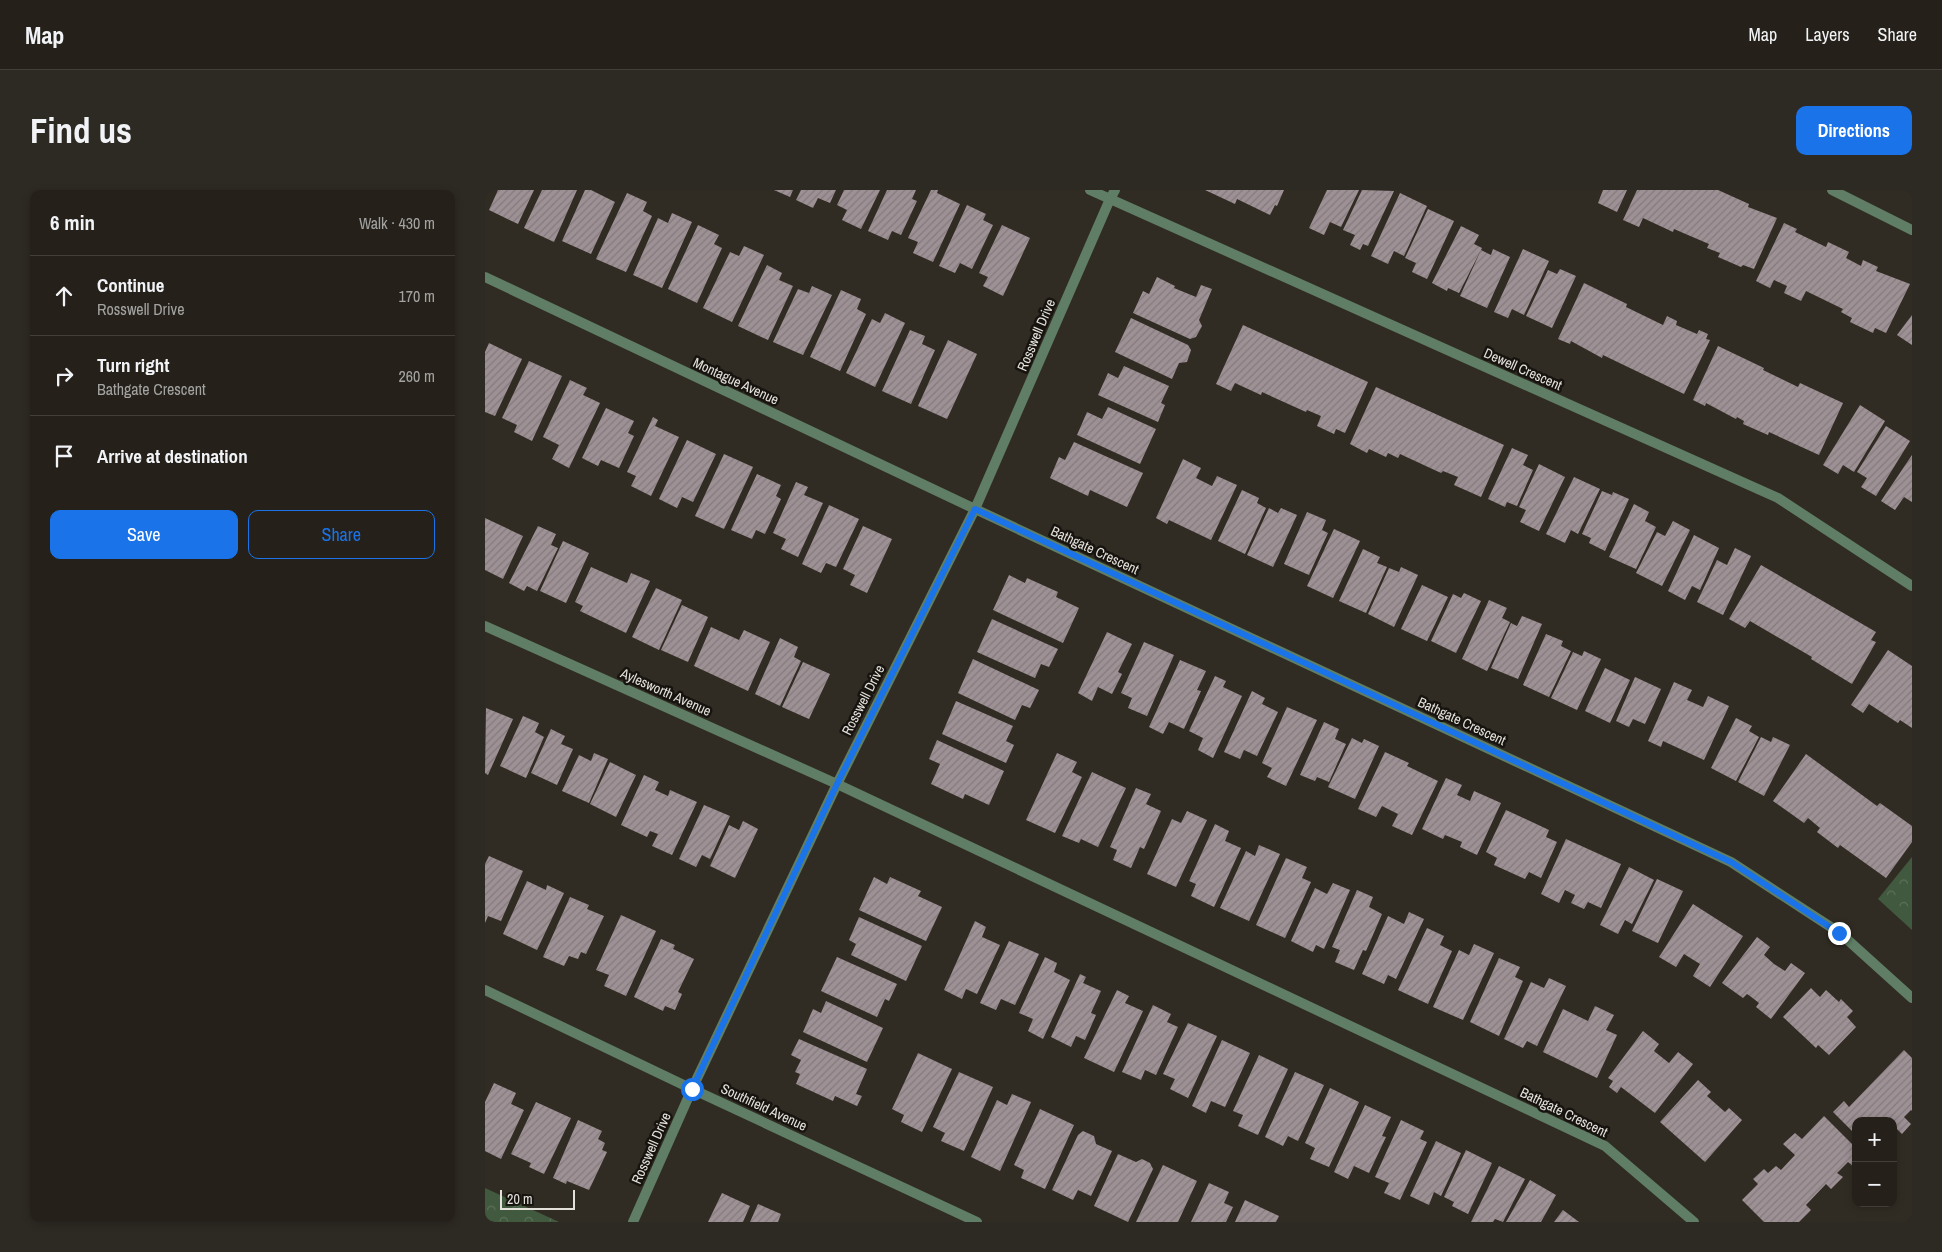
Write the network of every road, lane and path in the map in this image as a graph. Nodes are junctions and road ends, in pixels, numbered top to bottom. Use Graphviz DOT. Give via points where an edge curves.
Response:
graph roads {
  1 [pos="1090,190"];
  2 [pos="1832,190"];
  3 [pos="1113,194"];
  4 [pos="1912,230"];
  5 [pos="485,277"];
  6 [pos="975,509"];
  7 [pos="1912,586"];
  8 [pos="485,626"];
  9 [pos="837,784"];
  10 [pos="485,990"];
  11 [pos="1912,998"];
  12 [pos="692,1089"];
  13 [pos="633,1222"];
  14 [pos="977,1222"];
  15 [pos="1694,1222"];
  1 -- 3 [label="street, Dewell Crescent"];
  2 -- 4 [label="street"];
  3 -- 6 [label="street, Rosswell Drive"];
  3 -- 7 [label="street, Dewell Crescent" via="1778,498"];
  5 -- 6 [label="street, Montague Avenue"];
  6 -- 9 [label="street, Rosswell Drive"];
  6 -- 11 [label="street, Bathgate Crescent" via="1731,862 1839,933"];
  8 -- 9 [label="street, Aylesworth Avenue"];
  9 -- 12 [label="street, Rosswell Drive"];
  9 -- 15 [label="street, Bathgate Crescent" via="1605,1146"];
  10 -- 12 [label="street, Southfield Avenue"];
  12 -- 13 [label="street, Rosswell Drive"];
  12 -- 14 [label="street, Southfield Avenue"];
}
